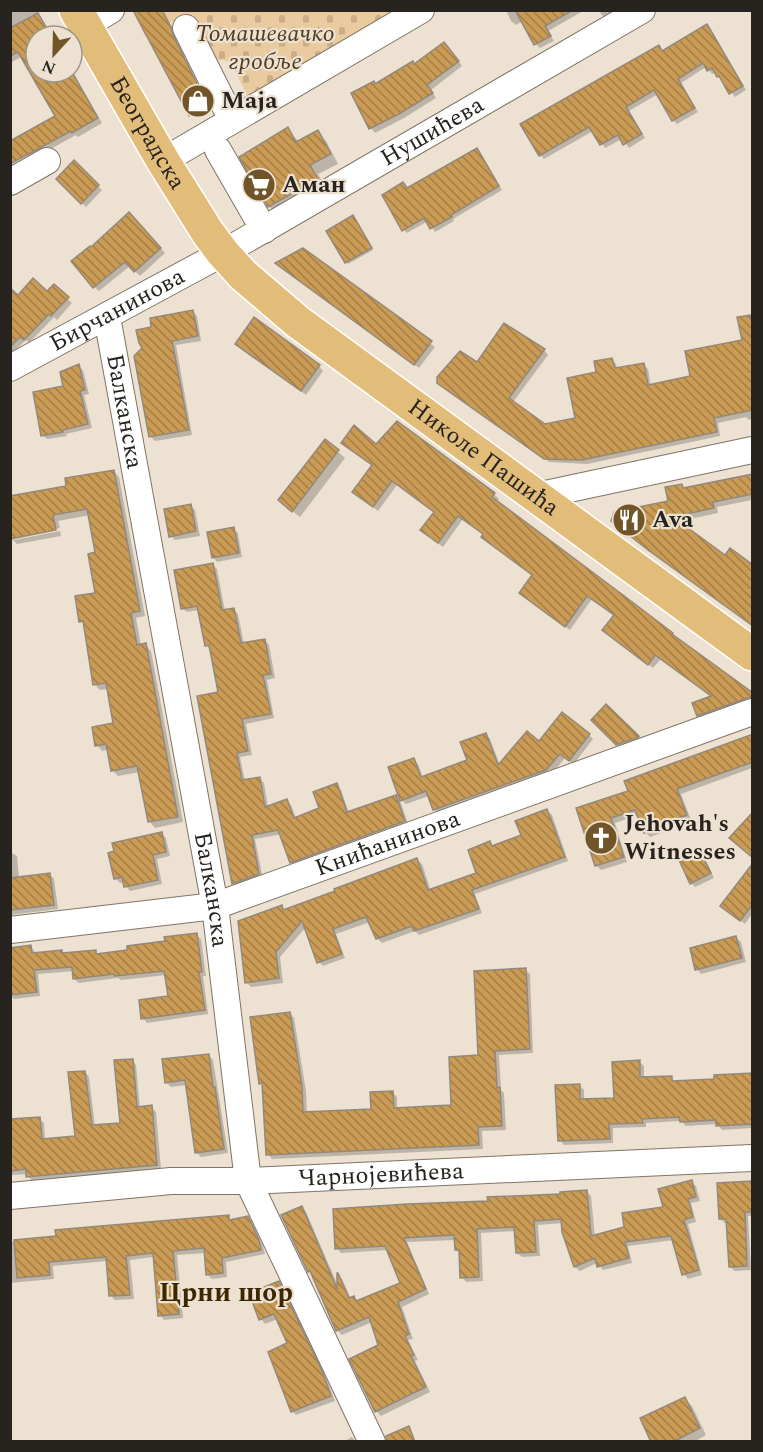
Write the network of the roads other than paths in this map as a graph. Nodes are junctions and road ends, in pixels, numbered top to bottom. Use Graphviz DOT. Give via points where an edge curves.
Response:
graph roads {
  1 [pos="421,10"];
  2 [pos="642,10"];
  3 [pos="90,16"];
  4 [pos="186,28"];
  5 [pos="232,120"];
  6 [pos="218,150"];
  7 [pos="48,161"];
  8 [pos="163,161"];
  9 [pos="10,182"];
  10 [pos="264,230"];
  11 [pos="224,253"];
  12 [pos="106,317"];
  13 [pos="10,368"];
  14 [pos="753,450"];
  15 [pos="536,496"];
  16 [pos="753,654"];
  17 [pos="753,712"];
  18 [pos="215,906"];
  19 [pos="10,930"];
  20 [pos="753,1158"];
  21 [pos="248,1181"];
  22 [pos="10,1196"];
  23 [pos="372,1442"];
  1 -- 5 [label="street"];
  2 -- 10 [label="street, Нушићева"];
  3 -- 8 [label="main road, Београдска"];
  4 -- 5 [label="street"];
  5 -- 8 [label="street"];
  6 -- 10 [label="street"];
  7 -- 9 [label="street"];
  8 -- 11 [label="main road, Београдска"];
  10 -- 11 [label="street, Нушићева"];
  11 -- 12 [label="street, Бирчанинова"];
  11 -- 15 [label="main road, Николе Пашића" via="278,306"];
  12 -- 13 [label="street, Бирчанинова"];
  12 -- 18 [label="street, Балканска"];
  14 -- 15 [label="street"];
  15 -- 16 [label="main road, Николе Пашића"];
  17 -- 18 [label="street, Книћанинова"];
  18 -- 19 [label="street, Книћанинова"];
  18 -- 21 [label="street, Балканска"];
  20 -- 21 [label="street, Чарнојевићева"];
  21 -- 22 [label="street, Чарнојевићева" via="171,1181"];
  21 -- 23 [label="street, Балканска"];
}
